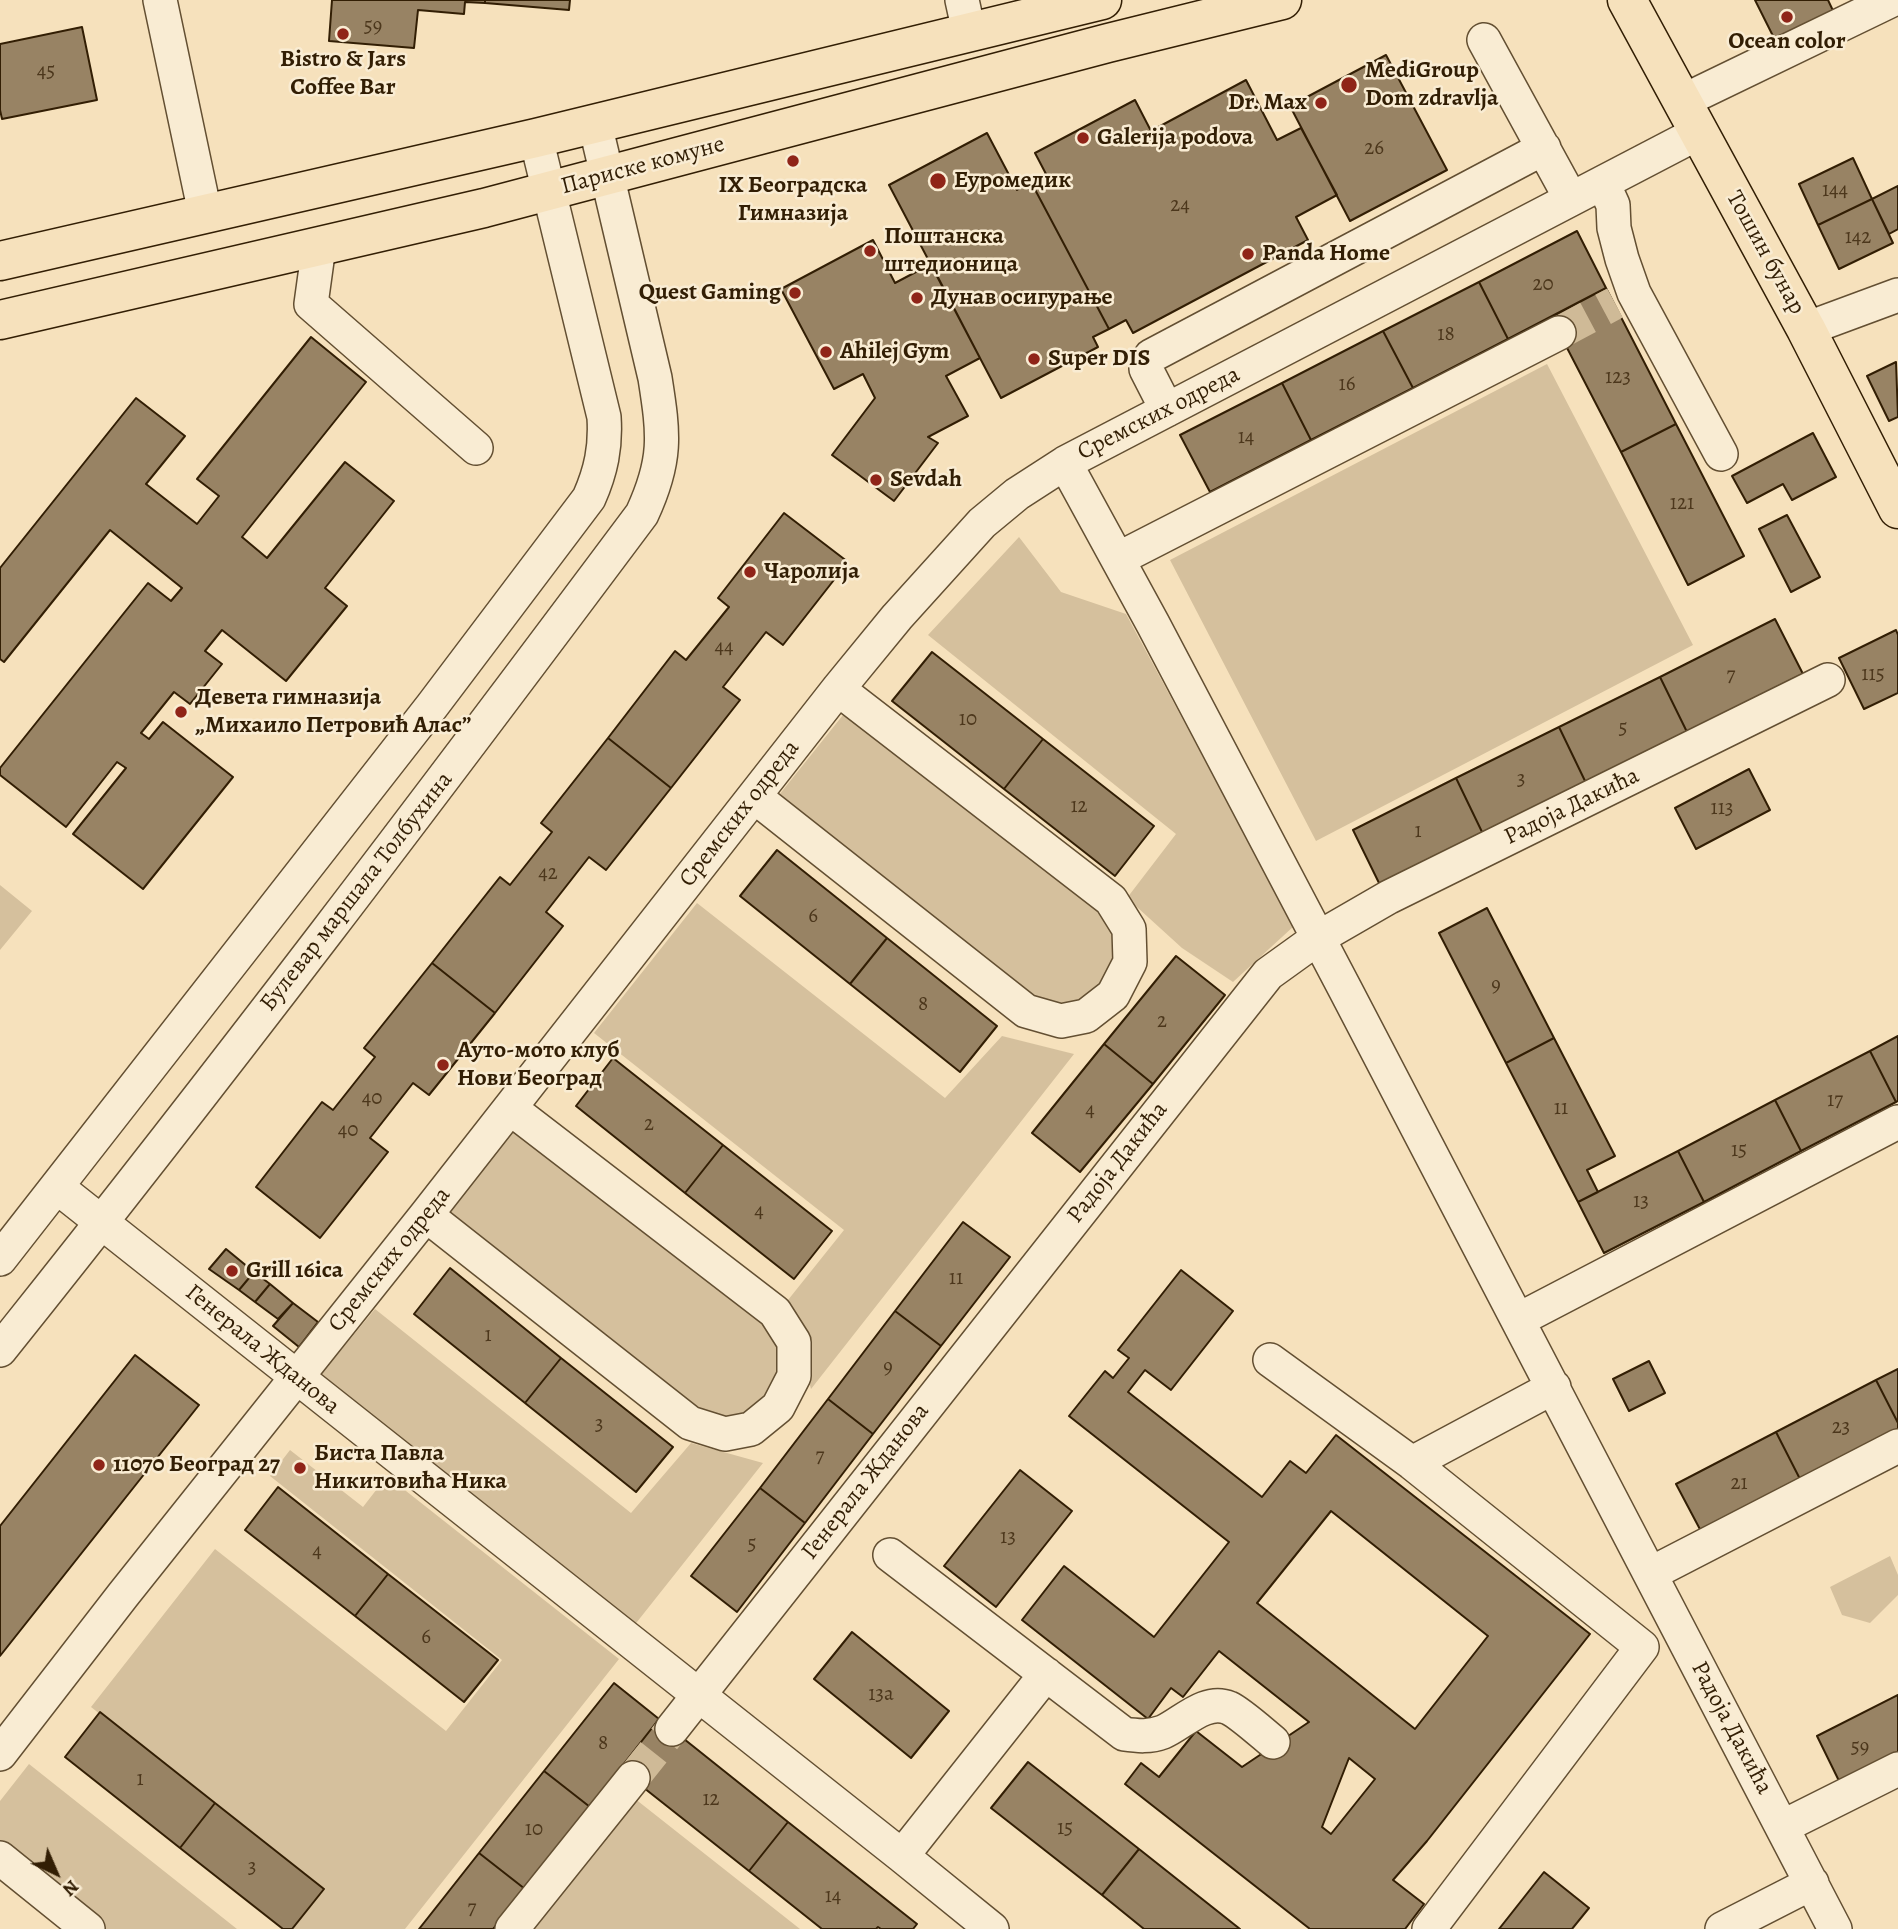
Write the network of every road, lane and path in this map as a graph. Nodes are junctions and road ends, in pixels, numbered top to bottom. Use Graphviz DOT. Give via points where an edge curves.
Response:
graph roads {
  1 [pos="160,0"];
  2 [pos="1102,0"];
  3 [pos="1282,0"];
  4 [pos="1627,0"];
  5 [pos="1892,0"];
  6 [pos="965,16"];
  7 [pos="1485,40"];
  8 [pos="1691,117"];
  9 [pos="595,124"];
  10 [pos="536,138"];
  11 [pos="1544,148"];
  12 [pos="607,176"];
  13 [pos="1603,183"];
  14 [pos="548,191"];
  15 [pos="1571,199"];
  16 [pos="205,213"];
  17 [pos="319,246"];
  18 [pos="0,261"];
  19 [pos="1898,295"];
  20 [pos="0,320"];
  21 [pos="1806,329"];
  22 [pos="1559,332"];
  23 [pos="1167,410"];
  24 [pos="476,448"];
  25 [pos="1721,454"];
  26 [pos="1065,463"];
  27 [pos="1898,509"];
  28 [pos="1118,559"];
  29 [pos="1828,680"];
  30 [pos="838,689"];
  31 [pos="755,797"];
  32 [pos="1318,938"];
  33 [pos="510,1108"];
  34 [pos="1898,1122"];
  35 [pos="57,1187"];
  36 [pos="426,1215"];
  37 [pos="102,1223"];
  38 [pos="0,1259"];
  39 [pos="1034,1268"];
  40 [pos="1518,1320"];
  41 [pos="0,1350"];
  42 [pos="1270,1360"];
  43 [pos="296,1378"];
  44 [pos="1553,1387"];
  45 [pos="1898,1446"];
  46 [pos="1412,1463"];
  47 [pos="890,1555"];
  48 [pos="1650,1574"];
  49 [pos="1675,1621"];
  50 [pos="1642,1647"];
  51 [pos="1046,1674"];
  52 [pos="698,1695"];
  53 [pos="672,1729"];
  54 [pos="1273,1742"];
  55 [pos="0,1754"];
  56 [pos="1898,1769"];
  57 [pos="633,1778"];
  58 [pos="1782,1827"];
  59 [pos="902,1856"];
  60 [pos="0,1858"];
  61 [pos="1812,1883"];
  62 [pos="88,1929"];
  63 [pos="512,1929"];
  64 [pos="992,1929"];
  65 [pos="1429,1929"];
  66 [pos="1722,1929"];
  67 [pos="1835,1929"];
  1 -- 16 [label="street"];
  2 -- 6 [label="main road, Париске комуне"];
  3 -- 12 [label="main road, Париске комуне"];
  4 -- 8 [label="main road, Тошин бунар"];
  5 -- 8 [label="street, Сремских одреда"];
  6 -- 9 [label="main road, Париске комуне"];
  7 -- 11 [label="street"];
  8 -- 13 [label="street, Сремских одреда"];
  8 -- 21 [label="main road, Тошин бунар"];
  9 -- 10 [label="main road, Париске комуне"];
  9 -- 12 [label="street, Булевар маршала Толбухина"];
  10 -- 14 [label="street"];
  10 -- 16 [label="main road, Париске комуне"];
  11 -- 15 [label="street"];
  11 -- 23 [label="street" via="1151,356 1146,369"];
  12 -- 14 [label="main road, Париске комуне"];
  12 -- 37 [label="street, Булевар маршала Толбухина" via="661,416 663,454 642,514"];
  13 -- 15 [label="street, Сремских одреда"];
  13 -- 25 [label="street" via="1613,205 1625,298"];
  14 -- 17 [label="main road, Париске комуне"];
  14 -- 35 [label="street" via="604,417 604,457 589,498"];
  15 -- 23 [label="street, Сремских одреда"];
  16 -- 18 [label="main road, Париске комуне"];
  17 -- 20 [label="main road, Париске комуне"];
  17 -- 24 [label="street" via="311,304"];
  19 -- 21 [label="street"];
  21 -- 27 [label="main road, Тошин бунар"];
  22 -- 28 [label="street"];
  23 -- 26 [label="street, Сремских одреда"];
  26 -- 28 [label="street, Радоја Дакића"];
  26 -- 30 [label="street, Сремских одреда" via="982,523"];
  28 -- 32 [label="street, Радоја Дакића"];
  29 -- 32 [label="street, Радоја Дакића" via="1401,891"];
  30 -- 31 [label="street, Сремских одреда"];
  30 -- 31 [label="street" via="1111,900 1129,929 1130,962 1113,995 1086,1016 1061,1021 1026,1011"];
  31 -- 33 [label="street, Сремских одреда"];
  32 -- 39 [label="street, Радоја Дакића" via="1258,986"];
  32 -- 40 [label="street, Радоја Дакића"];
  33 -- 36 [label="street, Сремских одреда"];
  33 -- 36 [label="street" via="775,1312 793,1342 794,1376 778,1407 751,1429 725,1434 690,1423"];
  34 -- 40 [label="street"];
  35 -- 37 [label="street, Генерала Жданова"];
  35 -- 38 [label="street"];
  36 -- 43 [label="street, Сремских одреда"];
  37 -- 41 [label="street, Булевар маршала Толбухина"];
  37 -- 43 [label="street, Генерала Жданова"];
  39 -- 52 [label="street, Генерала Жданова"];
  40 -- 44 [label="street, Радоја Дакића"];
  42 -- 46 [label="street"];
  43 -- 52 [label="street, Генерала Жданова"];
  43 -- 55 [label="street, Сремских одреда"];
  44 -- 46 [label="street"];
  44 -- 48 [label="street, Радоја Дакића"];
  45 -- 48 [label="street"];
  46 -- 50 [label="street"];
  47 -- 51 [label="street"];
  48 -- 49 [label="street, Радоја Дакића"];
  49 -- 50 [label="street"];
  49 -- 58 [label="street, Радоја Дакића"];
  50 -- 65 [label="street"];
  51 -- 54 [label="street" via="1124,1734 1145,1736 1164,1731 1197,1711 1217,1706 1228,1708"];
  51 -- 59 [label="street"];
  52 -- 53 [label="street, Генерала Жданова"];
  52 -- 59 [label="street, Генерала Жданова"];
  56 -- 58 [label="street"];
  57 -- 63 [label="street"];
  58 -- 61 [label="street, Радоја Дакића"];
  59 -- 64 [label="street, Генерала Жданова"];
  60 -- 62 [label="street"];
  61 -- 66 [label="street"];
  61 -- 67 [label="street, Радоја Дакића"];
}
